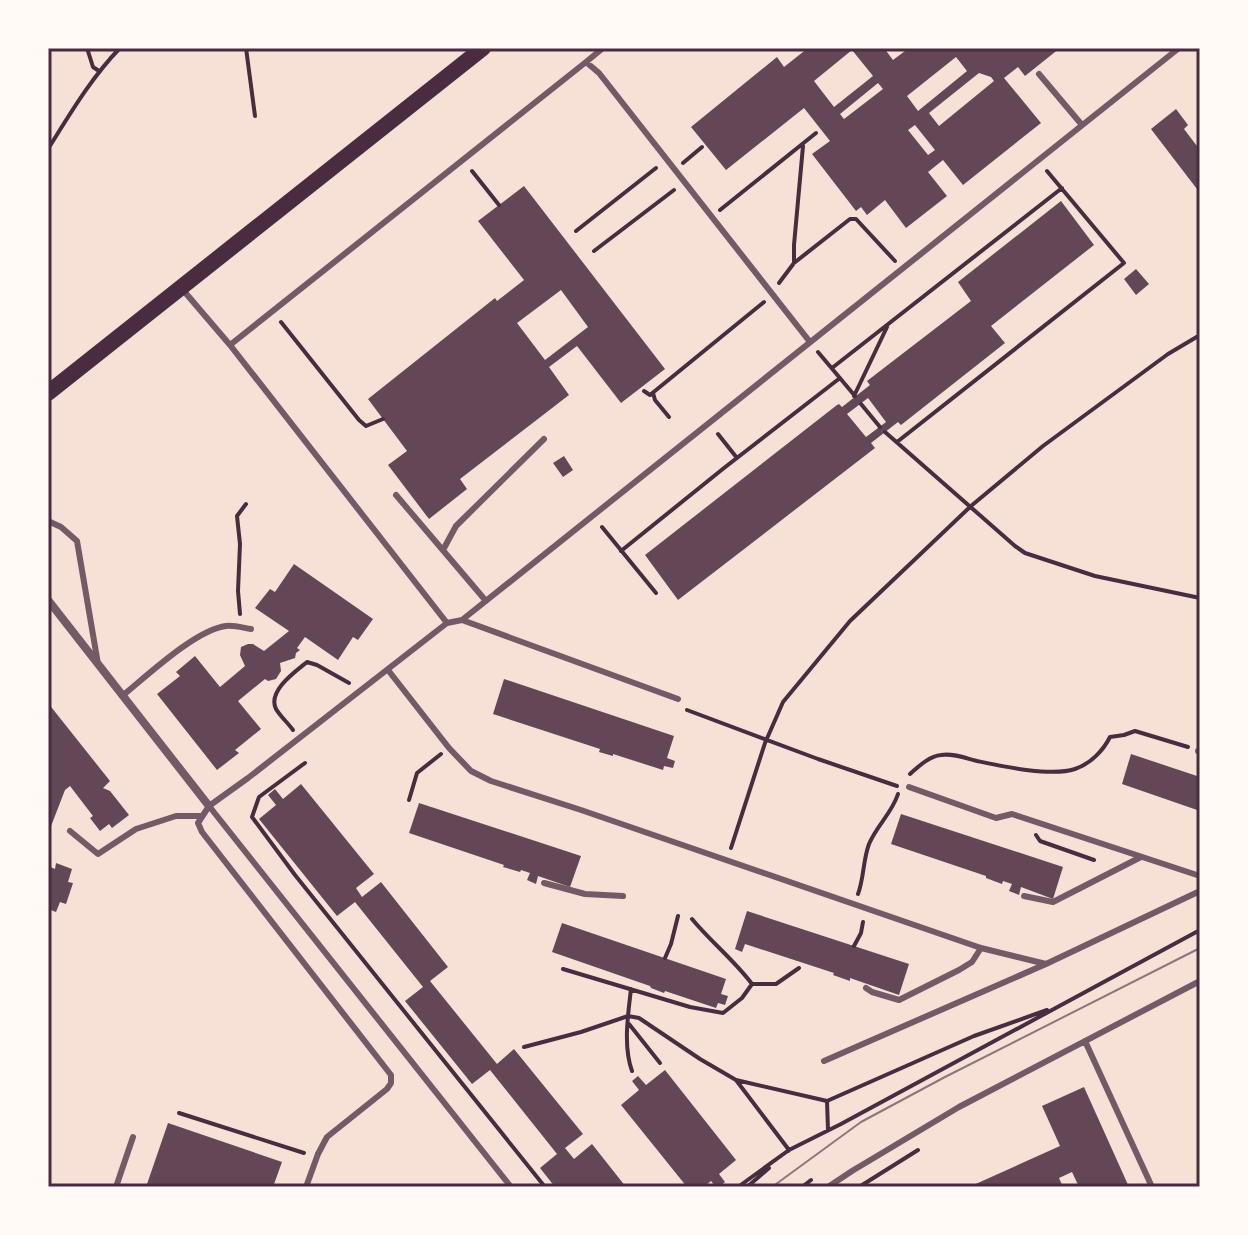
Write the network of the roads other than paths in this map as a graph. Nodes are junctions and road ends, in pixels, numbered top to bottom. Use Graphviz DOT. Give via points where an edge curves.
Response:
graph roads {
  1 [pos="483,48"];
  2 [pos="603,48"];
  3 [pos="1179,48"];
  4 [pos="586,62"];
  5 [pos="1039,74"];
  6 [pos="1082,125"];
  7 [pos="181,287"];
  8 [pos="810,342"];
  9 [pos="230,345"];
  10 [pos="48,393"];
  11 [pos="544,439"];
  12 [pos="396,495"];
  13 [pos="48,521"];
  14 [pos="443,550"];
  15 [pos="48,600"];
  16 [pos="486,601"];
  17 [pos="462,620"];
  18 [pos="447,623"];
  19 [pos="251,629"];
  20 [pos="99,666"];
  21 [pos="388,670"];
  22 [pos="122,696"];
  23 [pos="678,699"];
  24 [pos="909,787"];
  25 [pos="209,806"];
  26 [pos="202,816"];
  27 [pos="70,831"];
  28 [pos="1141,857"];
  29 [pos="1200,876"];
  30 [pos="544,883"];
  31 [pos="1200,891"];
  32 [pos="623,896"];
  33 [pos="1024,896"];
  34 [pos="981,948"];
  35 [pos="1046,964"];
  36 [pos="1200,981"];
  37 [pos="866,988"];
  38 [pos="1085,1041"];
  39 [pos="824,1061"];
  40 [pos="133,1137"];
  41 [pos="116,1187"];
  42 [pos="306,1187"];
  43 [pos="511,1187"];
  44 [pos="828,1187"];
  45 [pos="1152,1187"];
  1 -- 7 [label="main road"];
  2 -- 4 [label="lane"];
  3 -- 6 [label="lane"];
  4 -- 8 [label="lane"];
  4 -- 9 [label="lane"];
  5 -- 6 [label="lane"];
  6 -- 8 [label="lane"];
  7 -- 9 [label="lane"];
  7 -- 10 [label="main road"];
  8 -- 16 [label="lane"];
  9 -- 18 [label="lane"];
  11 -- 14 [label="lane" via="456,526"];
  12 -- 14 [label="lane"];
  13 -- 20 [label="lane" via="77,541"];
  14 -- 16 [label="lane"];
  15 -- 20 [label="street"];
  16 -- 17 [label="lane"];
  17 -- 18 [label="lane"];
  17 -- 23 [label="lane"];
  18 -- 21 [label="lane"];
  19 -- 22 [label="lane" via="227,626 202,635"];
  20 -- 22 [label="street"];
  21 -- 25 [label="lane"];
  21 -- 34 [label="lane" via="449,748 471,771 491,781"];
  22 -- 25 [label="street"];
  24 -- 28 [label="lane" via="996,818 1012,814"];
  25 -- 26 [label="lane"];
  25 -- 43 [label="lane"];
  26 -- 27 [label="lane" via="176,816 136,829 98,854"];
  26 -- 42 [label="lane" via="202,832 391,1075 387,1089 327,1137"];
  28 -- 29 [label="lane"];
  28 -- 33 [label="lane" via="1053,902"];
  30 -- 32 [label="lane" via="585,894"];
  31 -- 35 [label="lane"];
  34 -- 35 [label="lane"];
  34 -- 37 [label="lane" via="972,962 899,1000"];
  35 -- 39 [label="lane"];
  36 -- 38 [label="lane"];
  38 -- 44 [label="lane" via="959,1107"];
  38 -- 45 [label="lane"];
  40 -- 41 [label="lane"];
}
